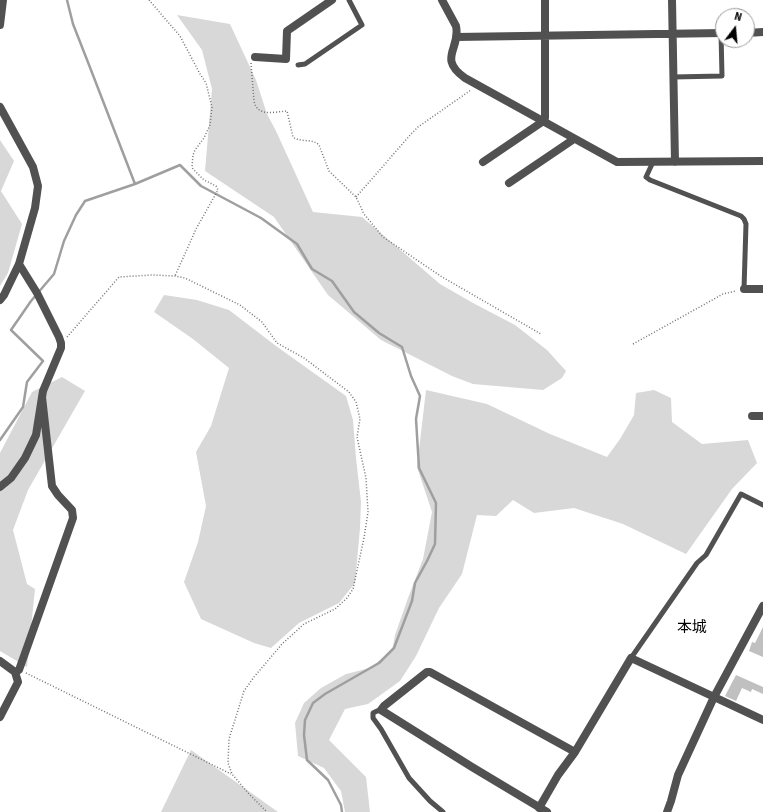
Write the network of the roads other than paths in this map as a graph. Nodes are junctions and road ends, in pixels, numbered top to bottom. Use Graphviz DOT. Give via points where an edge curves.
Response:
graph roads {
  1 [pos="3,0"];
  2 [pos="332,0"];
  3 [pos="349,0"];
  4 [pos="442,0"];
  5 [pos="545,0"];
  6 [pos="672,0"];
  7 [pos="0,25"];
  8 [pos="715,33"];
  9 [pos="673,34"];
  10 [pos="544,36"];
  11 [pos="456,37"];
  12 [pos="722,48"];
  13 [pos="255,57"];
  14 [pos="298,65"];
  15 [pos="674,77"];
  16 [pos="0,107"];
  17 [pos="542,122"];
  18 [pos="574,139"];
  19 [pos="763,161"];
  20 [pos="483,162"];
  21 [pos="652,162"];
  22 [pos="675,162"];
  23 [pos="509,183"];
  24 [pos="19,264"];
  25 [pos="744,289"];
  26 [pos="763,289"];
  27 [pos="0,300"];
  28 [pos="42,397"];
  29 [pos="752,416"];
  30 [pos="763,416"];
  31 [pos="0,487"];
  32 [pos="763,505"];
  33 [pos="763,606"];
  34 [pos="631,658"];
  35 [pos="0,661"];
  36 [pos="17,671"];
  37 [pos="714,698"];
  38 [pos="381,710"];
  39 [pos="0,717"];
  40 [pos="763,720"];
  41 [pos="575,752"];
  42 [pos="539,810"];
  43 [pos="443,812"];
  44 [pos="667,812"];
  1 -- 7 [label="street"];
  2 -- 13 [label="street" via="287,31 286,59"];
  3 -- 14 [label="lane" via="362,25 305,64"];
  4 -- 11 [label="street" via="456,26"];
  5 -- 10 [label="street"];
  6 -- 9 [label="street"];
  8 -- 9 [label="street"];
  9 -- 10 [label="street"];
  9 -- 15 [label="street"];
  10 -- 11 [label="street"];
  10 -- 17 [label="street" via="545,118"];
  11 -- 17 [label="street" via="451,61 458,74"];
  12 -- 15 [label="lane" via="722,76"];
  15 -- 22 [label="street"];
  16 -- 24 [label="street" via="33,167 38,186 35,208"];
  17 -- 18 [label="street"];
  17 -- 20 [label="street"];
  18 -- 21 [label="street" via="617,162"];
  18 -- 23 [label="street"];
  19 -- 22 [label="street"];
  21 -- 22 [label="street"];
  21 -- 25 [label="lane" via="646,177 650,180 744,219"];
  24 -- 27 [label="street"];
  24 -- 28 [label="street" via="61,343"];
  25 -- 26 [label="street"];
  28 -- 31 [label="street" via="36,435 25,458 11,478"];
  28 -- 36 [label="street" via="52,486 72,510 73,518"];
  29 -- 30 [label="street"];
  32 -- 34 [label="lane" via="741,494 706,555 697,563"];
  33 -- 37 [label="street"];
  34 -- 37 [label="street"];
  34 -- 41 [label="street"];
  35 -- 36 [label="street"];
  36 -- 39 [label="street" via="18,682"];
  37 -- 40 [label="street"];
  37 -- 44 [label="street" via="678,775"];
  38 -- 41 [label="street" via="430,672"];
  38 -- 42 [label="street"];
  38 -- 43 [label="lane" via="373,713 373,718 409,778"];
  41 -- 42 [label="street" via="558,775"];
}
